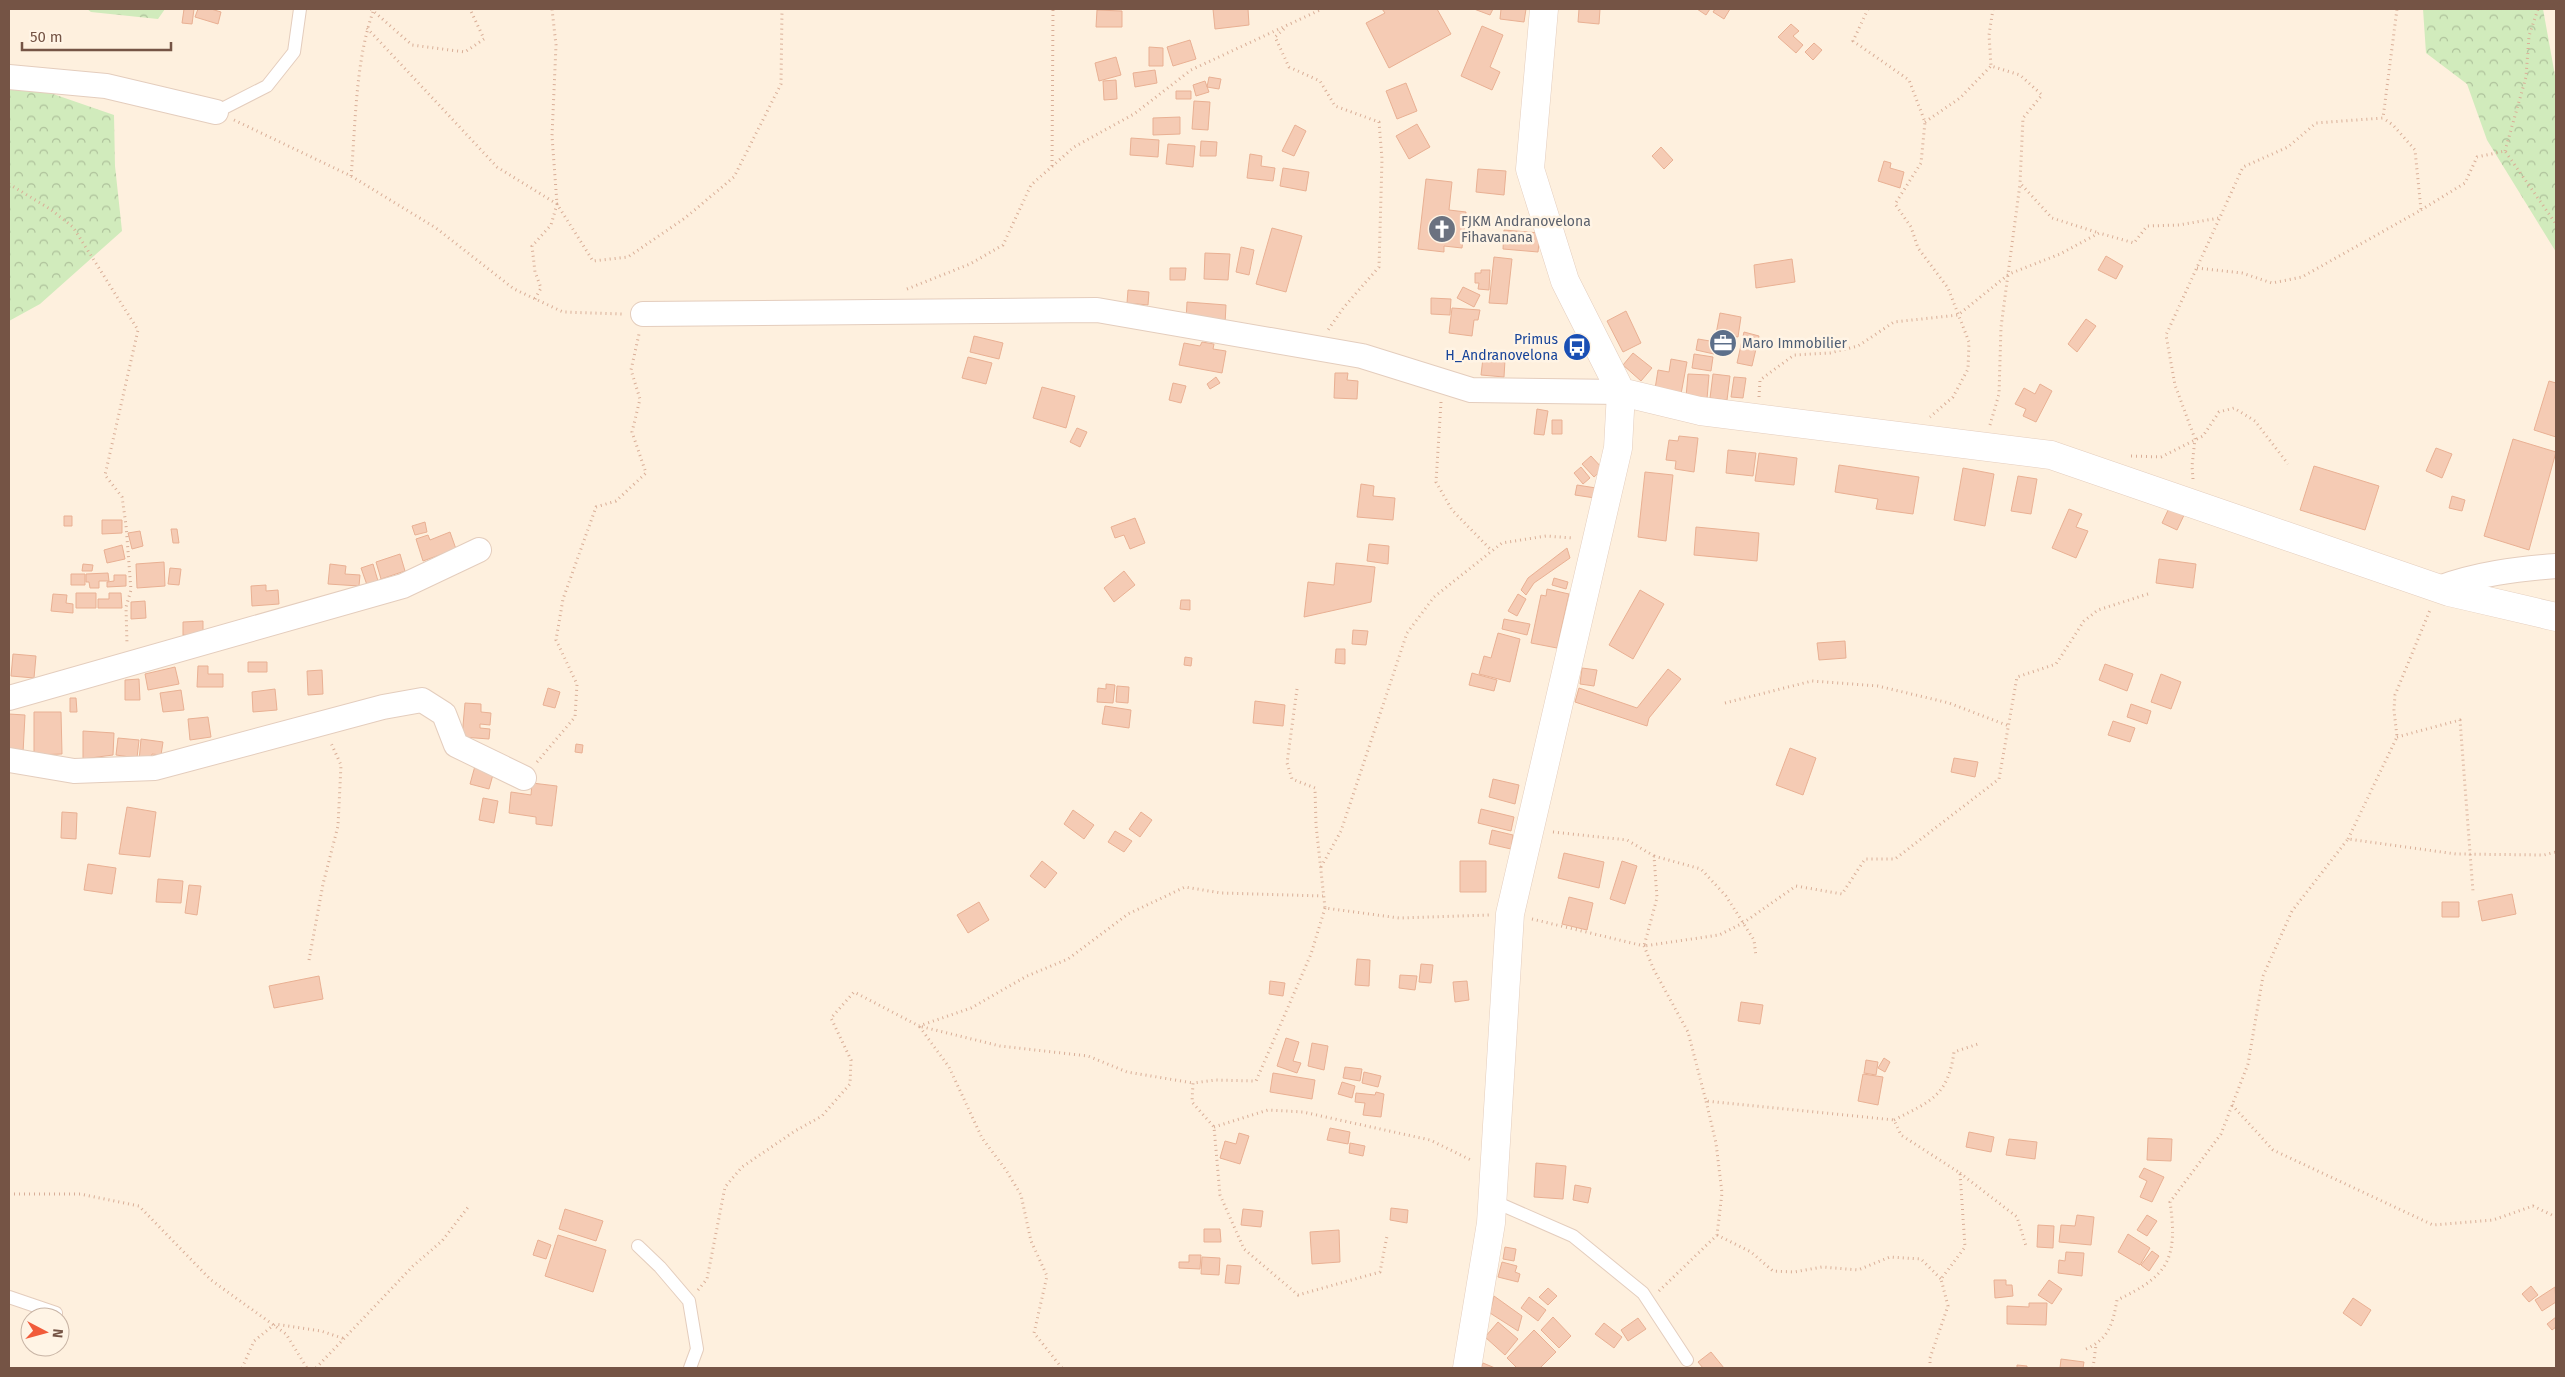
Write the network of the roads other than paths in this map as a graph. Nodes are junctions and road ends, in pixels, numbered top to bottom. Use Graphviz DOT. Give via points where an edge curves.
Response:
graph roads {
  1 [pos="300,9"];
  2 [pos="1544,9"];
  3 [pos="9,76"];
  4 [pos="216,112"];
  5 [pos="643,314"];
  6 [pos="1622,392"];
  7 [pos="479,550"];
  8 [pos="2556,566"];
  9 [pos="2439,588"];
  10 [pos="2556,617"];
  11 [pos="9,698"];
  12 [pos="9,760"];
  13 [pos="524,778"];
  14 [pos="1493,1201"];
  15 [pos="638,1246"];
  16 [pos="9,1297"];
  17 [pos="38,1307"];
  18 [pos="1687,1360"];
  19 [pos="690,1368"];
  20 [pos="1466,1368"];
  1 -- 4 [label="lane" via="294,52 267,86"];
  2 -- 6 [label="street" via="1530,169 1565,281"];
  3 -- 4 [label="street" via="106,86"];
  5 -- 6 [label="street" via="1097,310 1362,356 1471,390"];
  6 -- 9 [label="street" via="1700,411 2051,455"];
  6 -- 14 [label="street" via="1618,448 1510,914"];
  7 -- 11 [label="street" via="403,586"];
  8 -- 9 [label="street" via="2466,578"];
  9 -- 10 [label="street"];
  12 -- 13 [label="street" via="74,771 155,768 321,722 422,700 444,714 456,745"];
  14 -- 18 [label="lane" via="1573,1236 1643,1293"];
  14 -- 20 [label="street"];
  15 -- 19 [label="lane" via="660,1266 689,1301 697,1350"];
  16 -- 17 [label="lane"];
}
